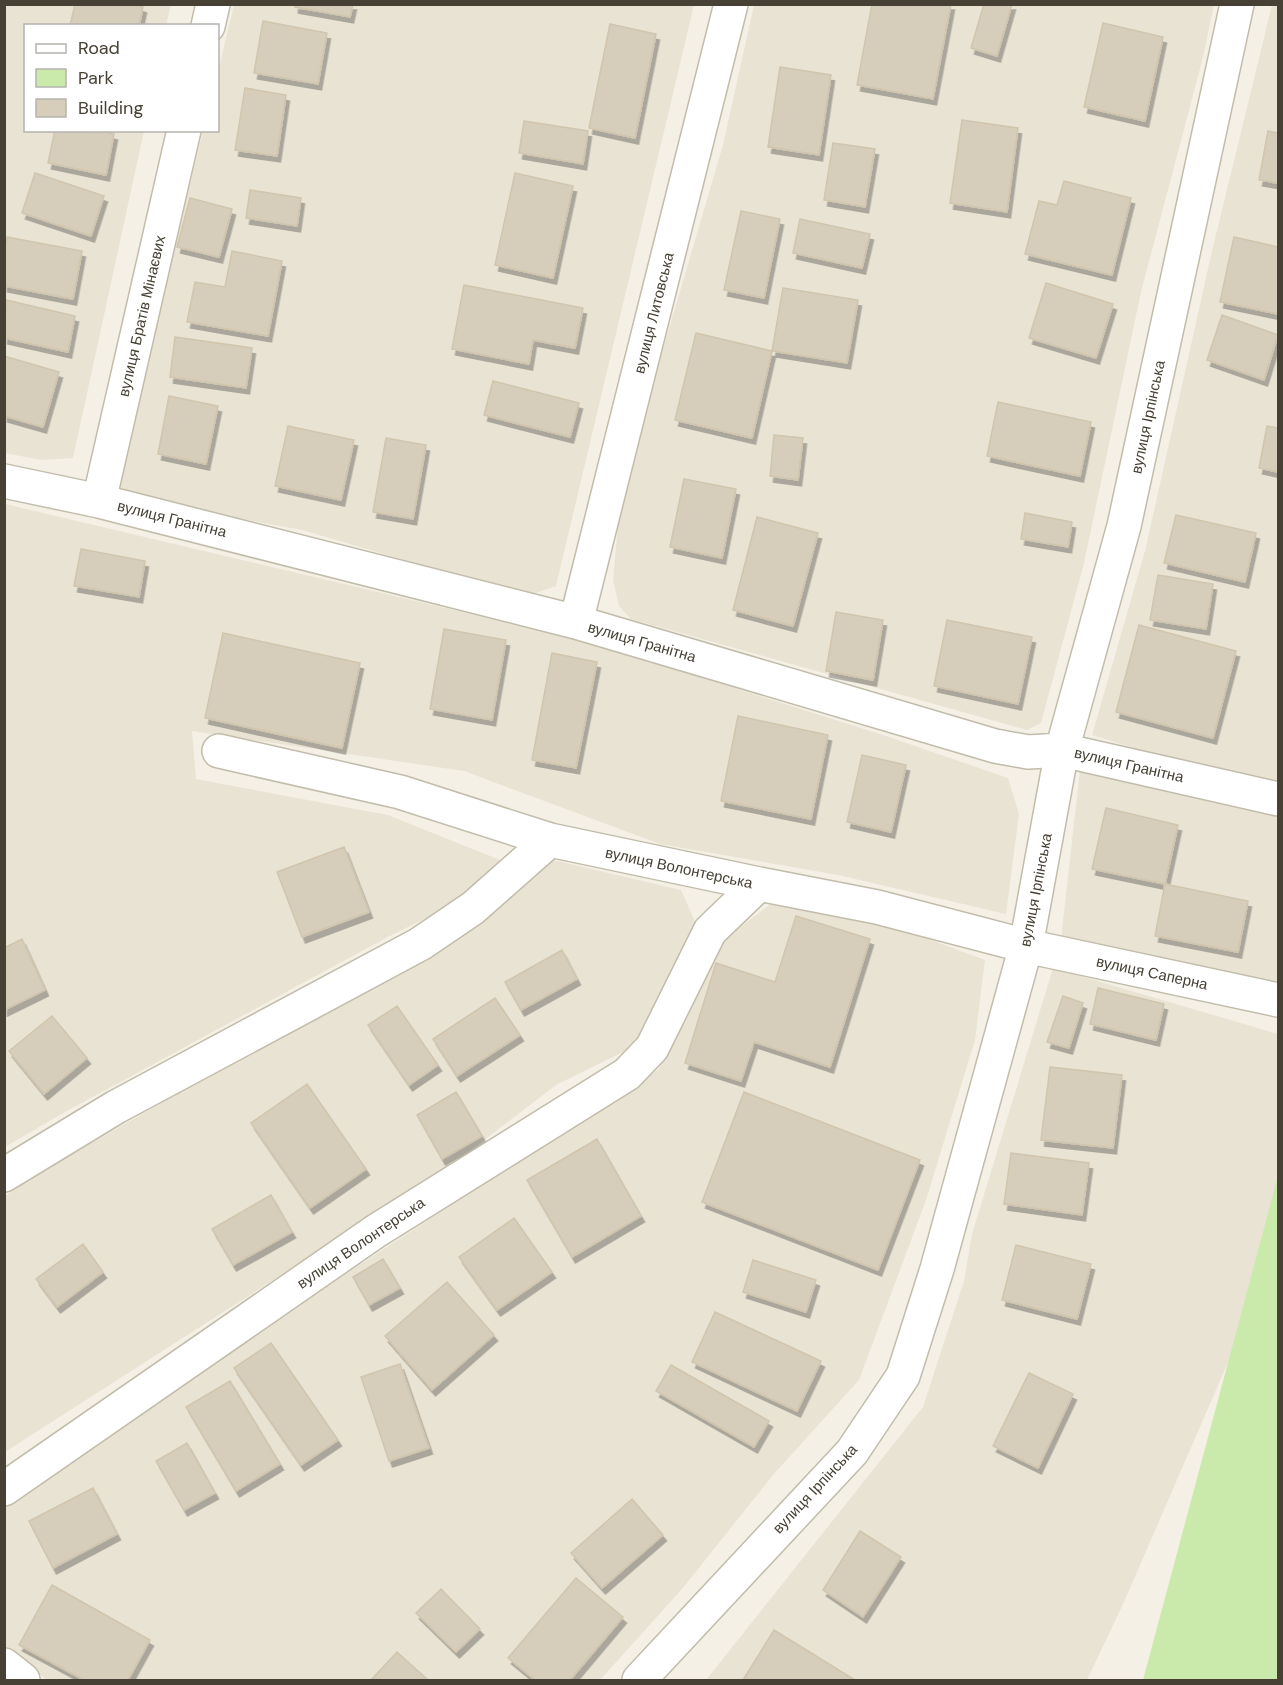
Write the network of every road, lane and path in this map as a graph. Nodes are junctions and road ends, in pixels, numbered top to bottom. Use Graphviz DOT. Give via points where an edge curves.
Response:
graph roads {
  1 [pos="213,4"];
  2 [pos="731,4"];
  3 [pos="1237,4"];
  4 [pos="208,24"];
  5 [pos="184,132"];
  6 [pos="4,481"];
  7 [pos="99,501"];
  8 [pos="576,622"];
  9 [pos="1062,750"];
  10 [pos="219,751"];
  11 [pos="1278,799"];
  12 [pos="550,840"];
  13 [pos="759,884"];
  14 [pos="1026,946"];
  15 [pos="1278,1000"];
  16 [pos="4,1175"];
  17 [pos="4,1489"];
  18 [pos="4,1665"];
  19 [pos="23,1680"];
  20 [pos="639,1680"];
  1 -- 4 [label="street"];
  2 -- 8 [label="street, вулиця Литовська"];
  3 -- 9 [label="street, вулиця Ірпінська" via="1124,526"];
  5 -- 7 [label="street, вулиця Братів Мінаєвих"];
  6 -- 7 [label="street, вулиця Гранітна"];
  7 -- 8 [label="street, вулиця Гранітна"];
  8 -- 9 [label="street, вулиця Гранітна" via="995,746 1028,752"];
  9 -- 11 [label="street, вулиця Гранітна"];
  9 -- 14 [label="street, вулиця Ірпінська"];
  10 -- 12 [label="street, вулиця Волонтерська" via="400,792"];
  12 -- 13 [label="street, вулиця Волонтерська"];
  12 -- 16 [label="street" via="473,908 420,944 116,1107"];
  13 -- 14 [label="street, вулиця Саперна" via="877,907"];
  13 -- 17 [label="street, вулиця Волонтерська" via="710,931 652,1048 627,1074 376,1231"];
  14 -- 15 [label="street, вулиця Саперна"];
  14 -- 20 [label="street, вулиця Ірпінська" via="937,1269 903,1376 852,1452"];
  18 -- 19 [label="street"];
}
